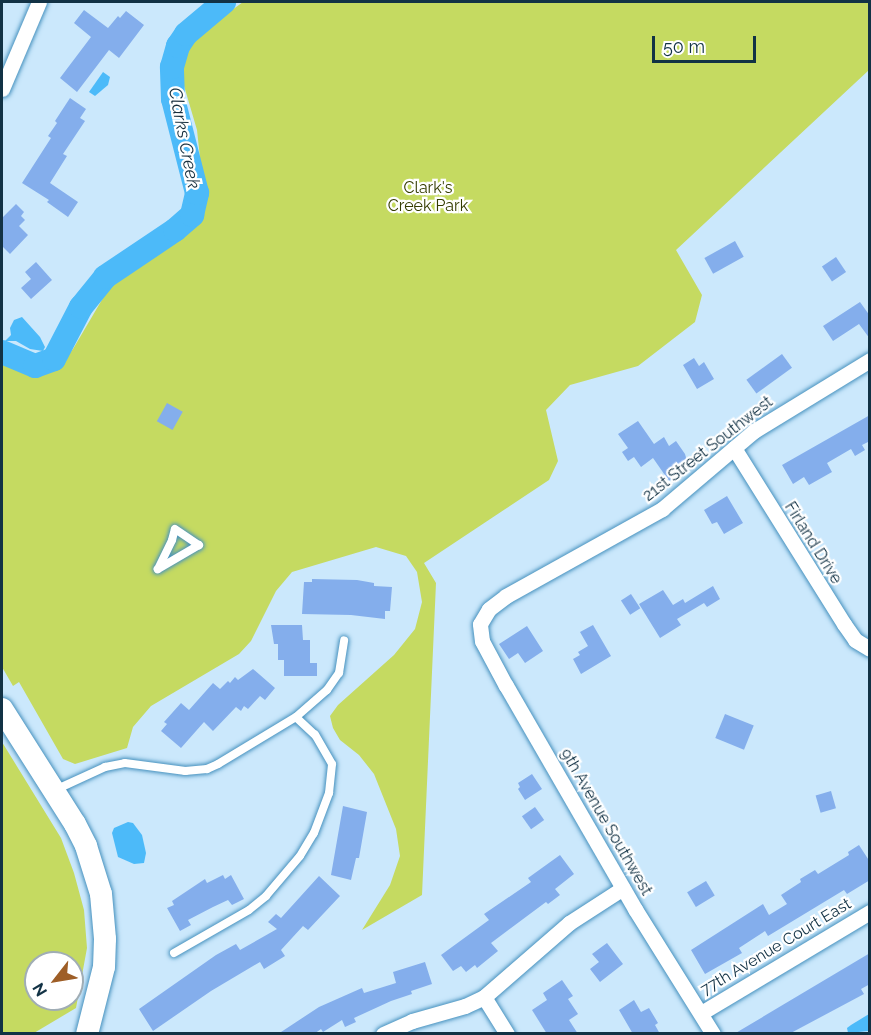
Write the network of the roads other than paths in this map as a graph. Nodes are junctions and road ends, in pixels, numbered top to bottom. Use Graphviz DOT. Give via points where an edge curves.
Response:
graph roads {
  1 [pos="39,2"];
  2 [pos="2,89"];
  3 [pos="870,360"];
  4 [pos="734,448"];
  5 [pos="199,545"];
  6 [pos="480,624"];
  7 [pos="344,640"];
  8 [pos="870,649"];
  9 [pos="2,709"];
  10 [pos="296,717"];
  11 [pos="54,791"];
  12 [pos="623,888"];
  13 [pos="870,912"];
  14 [pos="174,953"];
  15 [pos="484,997"];
  16 [pos="701,1013"];
  17 [pos="87,1034"];
  18 [pos="384,1034"];
  19 [pos="507,1034"];
  20 [pos="713,1034"];
  1 -- 2 [label="street"];
  3 -- 4 [label="street, 21st Street Southwest" via="754,430"];
  4 -- 6 [label="street, 21st Street Southwest" via="672,502 506,596 489,609"];
  4 -- 8 [label="street, Firland Drive" via="844,624 855,640"];
  5 -- 5 [label="lane" via="175,529 158,569"];
  6 -- 12 [label="street, 9th Avenue Southwest" via="479,634 489,656"];
  7 -- 10 [label="lane" via="339,673 327,690"];
  9 -- 11 [label="street"];
  10 -- 11 [label="lane" via="207,769 185,771 125,763 105,767"];
  10 -- 14 [label="lane" via="315,735 332,764 329,793 314,833 266,896"];
  11 -- 17 [label="street" via="86,846 101,894 104,967"];
  12 -- 15 [label="street" via="569,923"];
  12 -- 16 [label="street, 9th Avenue Southwest"];
  13 -- 16 [label="street, 77th Avenue Court East"];
  15 -- 18 [label="street"];
  15 -- 19 [label="street"];
  16 -- 20 [label="street, 9th Avenue Southwest"];
}
